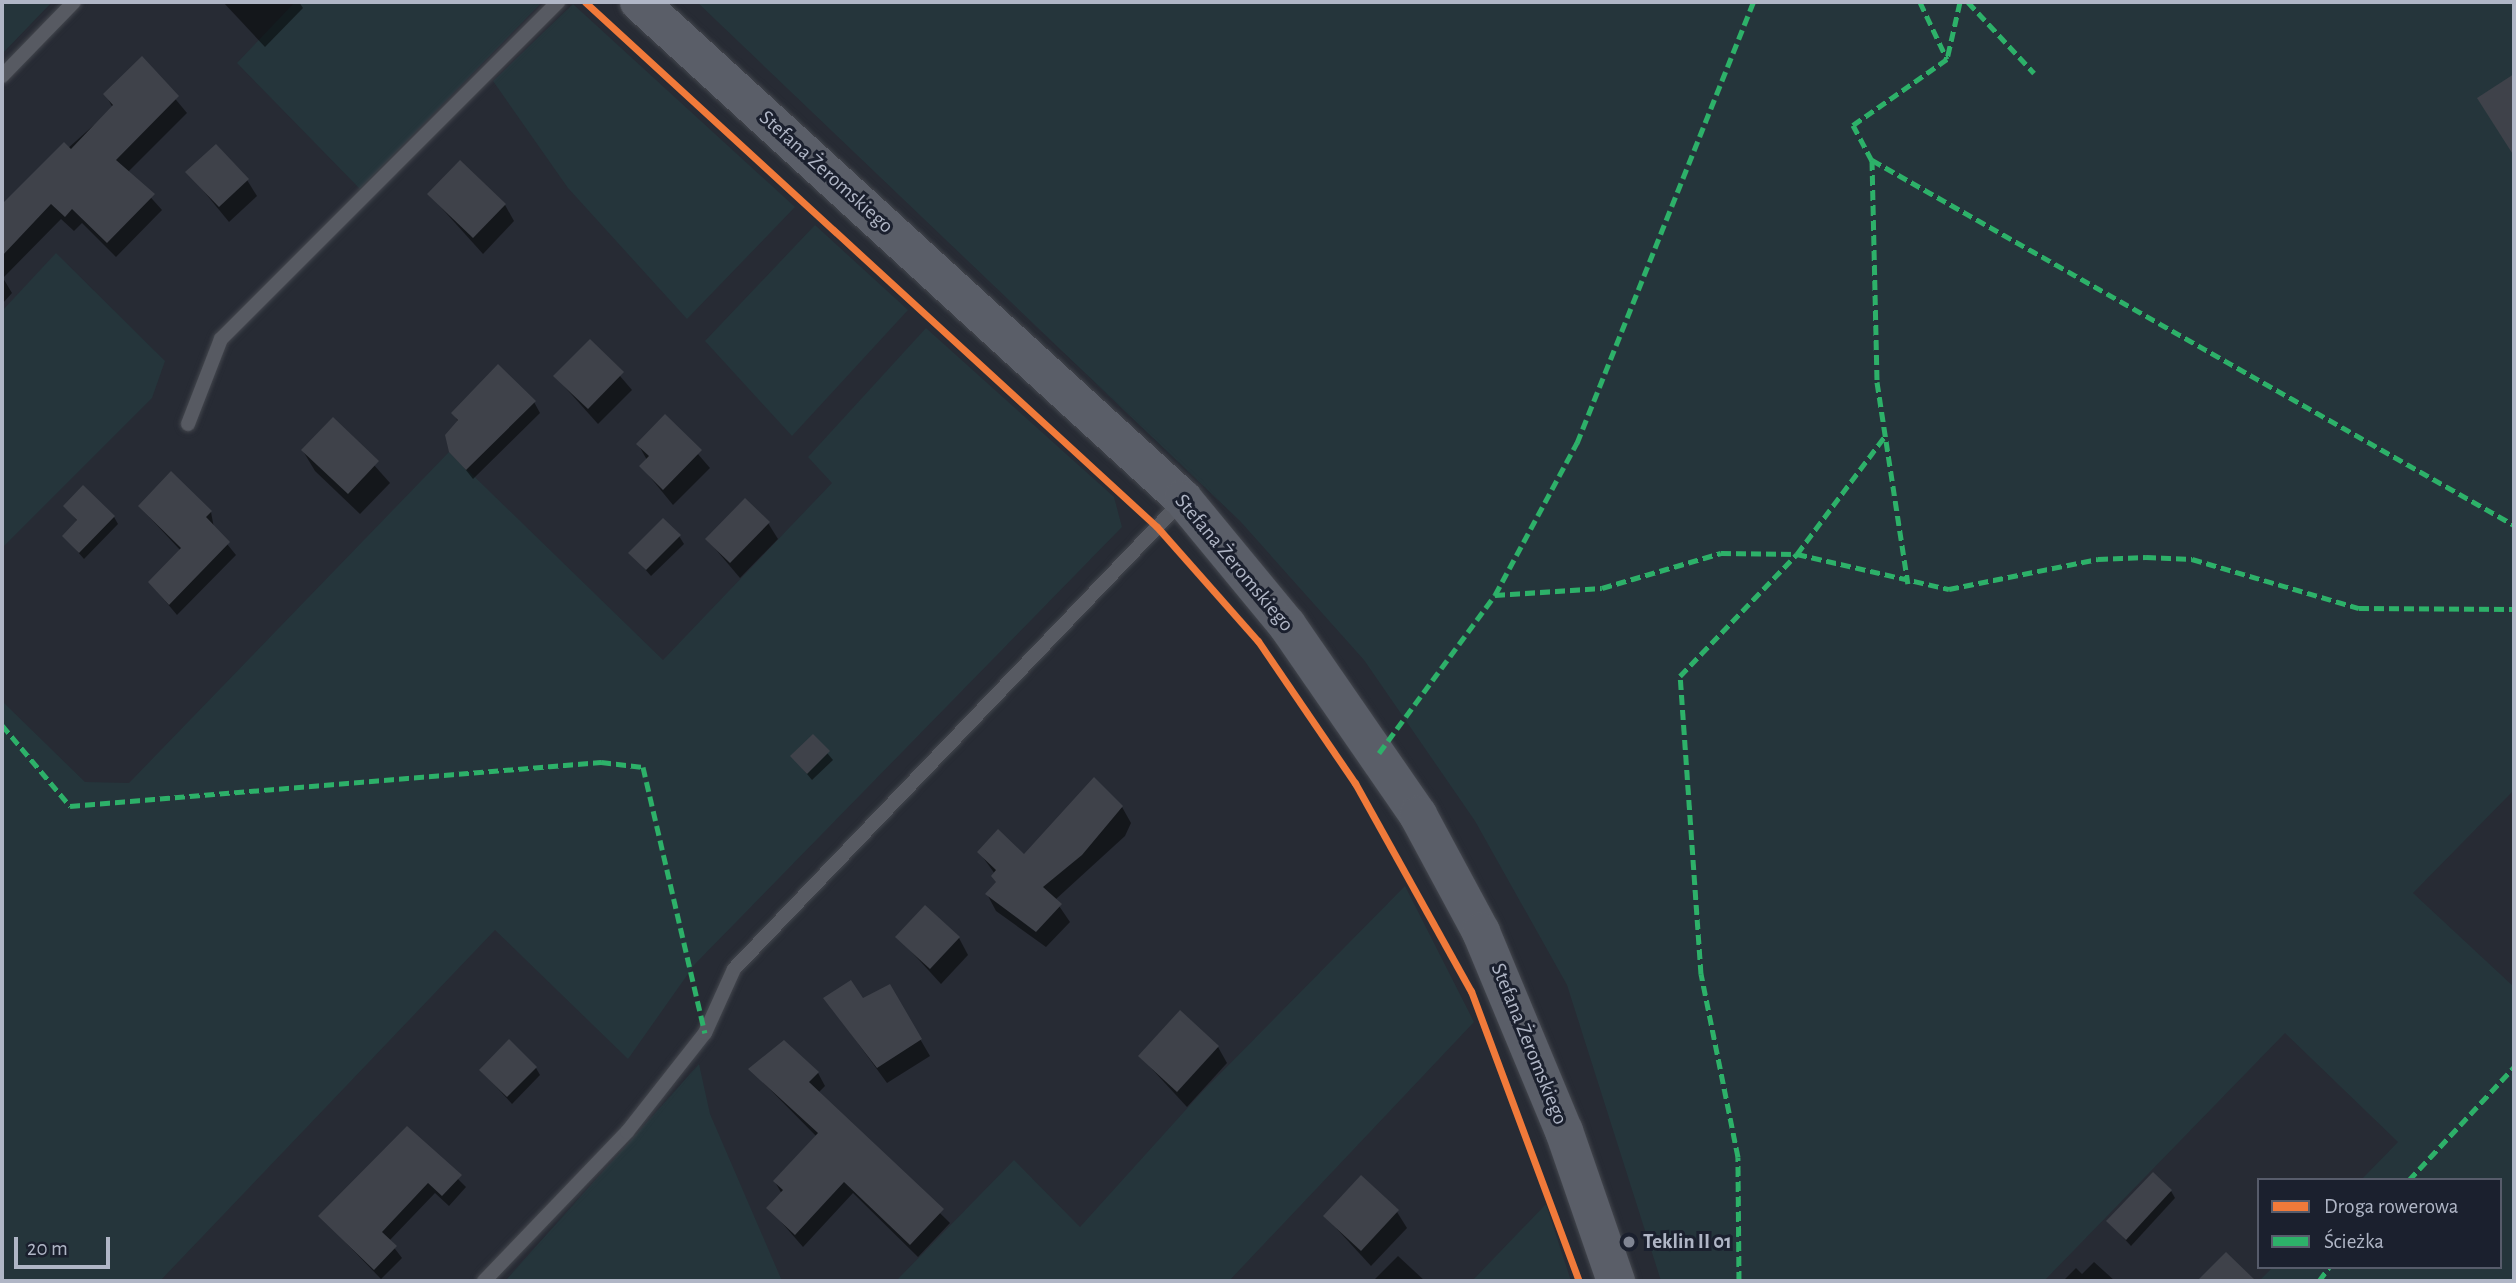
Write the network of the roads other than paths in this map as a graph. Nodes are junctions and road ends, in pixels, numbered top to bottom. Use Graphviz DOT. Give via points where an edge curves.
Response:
graph roads {
  1 [pos="74,2"];
  2 [pos="558,2"];
  3 [pos="627,16"];
  4 [pos="2,76"];
  5 [pos="188,424"];
  6 [pos="1183,499"];
  7 [pos="484,1281"];
  8 [pos="1616,1281"];
  1 -- 4 [label="lane"];
  2 -- 5 [label="lane" via="221,339"];
  3 -- 6 [label="main road, Stefana Żeromskiego"];
  6 -- 7 [label="lane" via="734,969 710,1027 627,1132"];
  6 -- 8 [label="main road, Stefana Żeromskiego" via="1332,685 1450,870 1508,987"];
}
